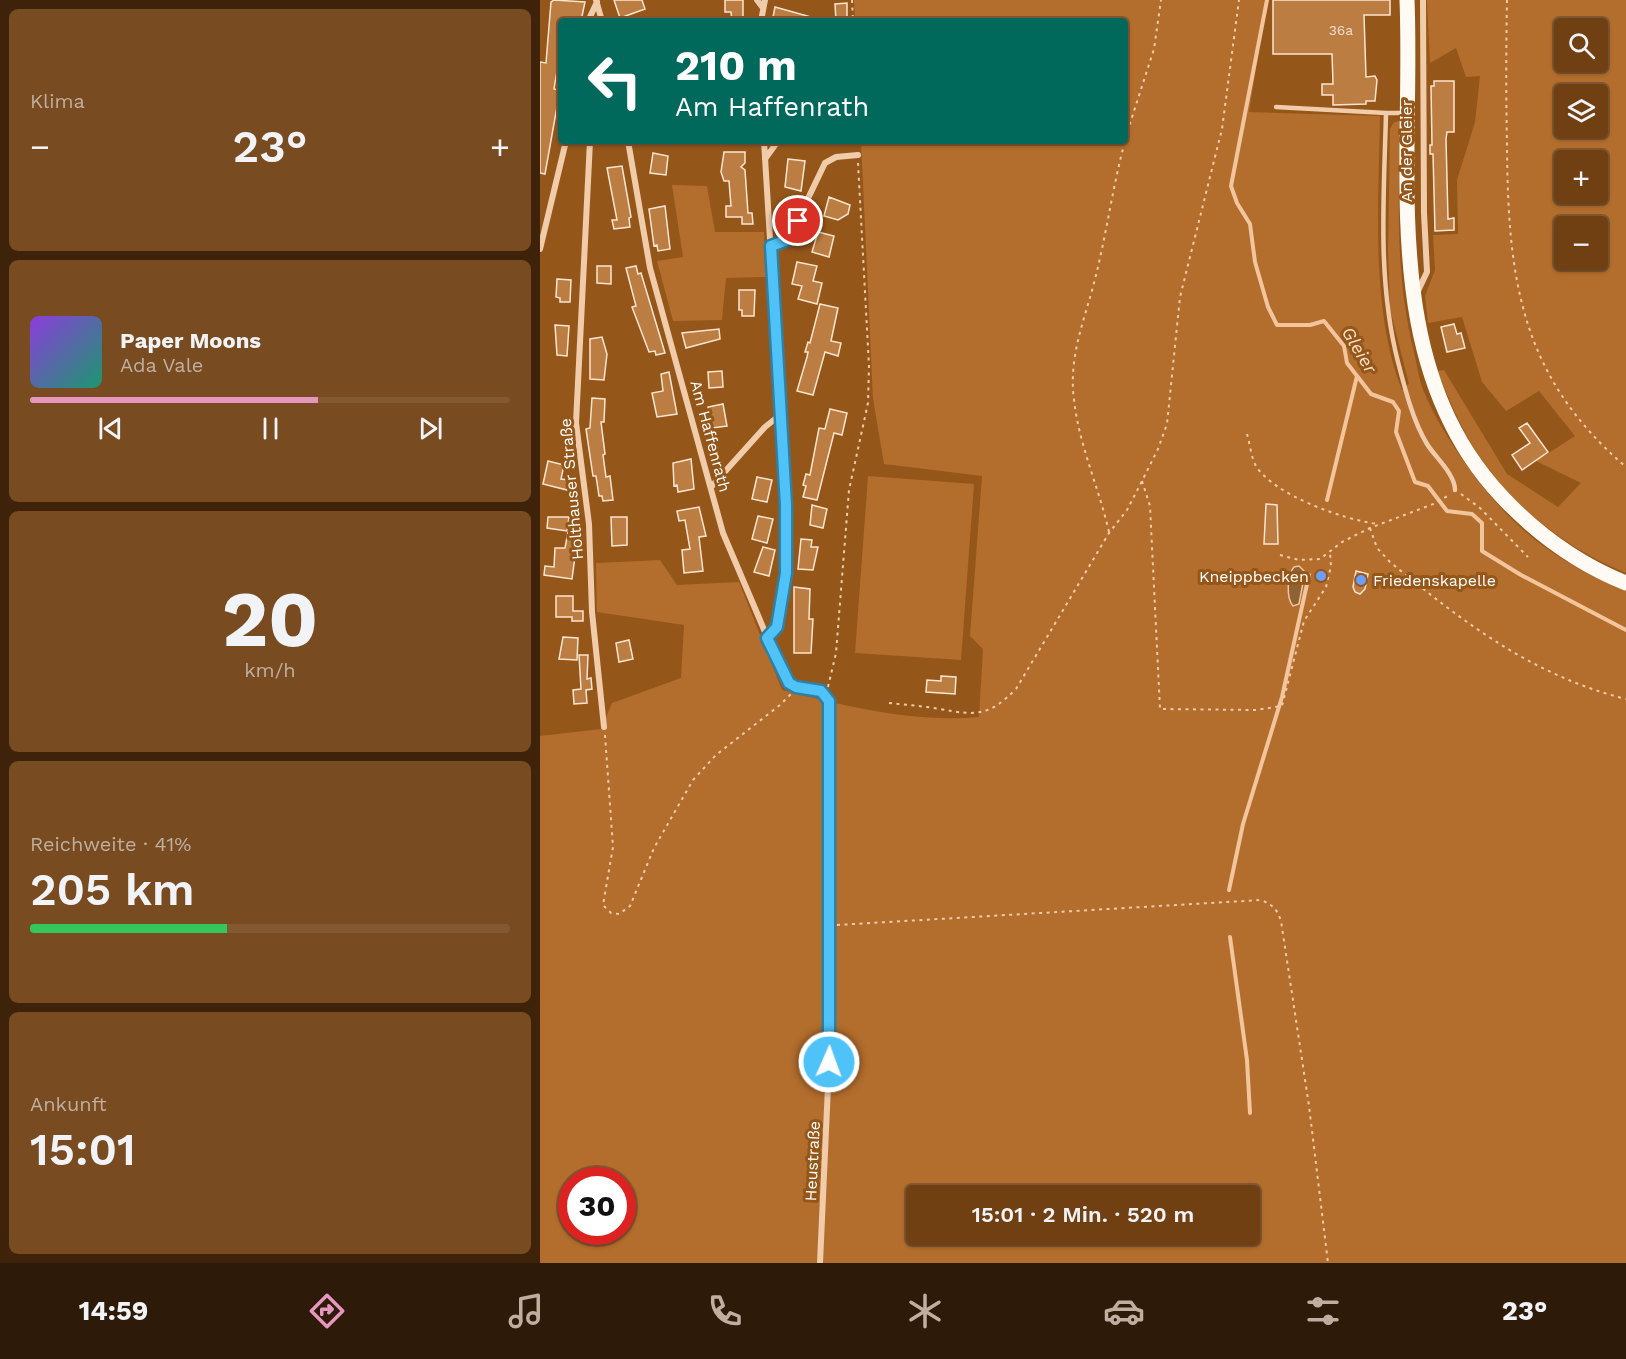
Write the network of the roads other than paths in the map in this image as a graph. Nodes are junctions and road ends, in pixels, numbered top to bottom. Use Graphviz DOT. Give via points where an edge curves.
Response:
graph roads {
  1 [pos="757,0"];
  2 [pos="765,0"];
  3 [pos="1407,0"];
  4 [pos="1423,0"];
  5 [pos="596,1"];
  6 [pos="763,8"];
  7 [pos="589,18"];
  8 [pos="601,18"];
  9 [pos="761,18"];
  10 [pos="1276,106"];
  11 [pos="1386,112"];
  12 [pos="1408,112"];
  13 [pos="565,144"];
  14 [pos="590,144"];
  15 [pos="629,144"];
  16 [pos="764,144"];
  17 [pos="776,144"];
  18 [pos="858,155"];
  19 [pos="765,159"];
  20 [pos="771,246"];
  21 [pos="540,249"];
  22 [pos="1413,298"];
  23 [pos="780,415"];
  24 [pos="712,486"];
  25 [pos="1455,490"];
  26 [pos="1626,583"];
  27 [pos="767,638"];
  28 [pos="828,698"];
  29 [pos="604,727"];
  30 [pos="820,1263"];
  1 -- 6 [label="street"];
  2 -- 6 [label="street"];
  3 -- 12 [label="main road, An der Gleier"];
  4 -- 22 [label="street, An der Gleier" via="1427,272"];
  5 -- 7 [label="street"];
  5 -- 8 [label="street"];
  6 -- 9 [label="street"];
  10 -- 11 [label="lane"];
  11 -- 12 [label="lane"];
  11 -- 25 [label="lane" via="1383,250 1388,316 1411,403 1426,442"];
  12 -- 22 [label="main road, An der Gleier" via="1406,200"];
  13 -- 21 [label="street"];
  14 -- 29 [label="street, Holthauser Straße" via="576,423 589,517 592,612"];
  15 -- 24 [label="street, Am Haffenrath" via="650,268"];
  16 -- 19 [label="street"];
  17 -- 19 [label="street"];
  18 -- 20 [label="street" via="836,157 825,163 790,236"];
  19 -- 20 [label="street"];
  20 -- 23 [label="street"];
  22 -- 26 [label="main road, An der Gleier" via="1437,394 1479,468 1505,500 1551,541 1589,566"];
  23 -- 24 [label="street"];
  23 -- 27 [label="street" via="787,517 786,584 777,627"];
  24 -- 27 [label="street, Am Haffenrath" via="726,544"];
  27 -- 28 [label="street, Am Haffenrath" via="785,679 796,687 814,688"];
  28 -- 30 [label="street, Heustraße" via="830,1042"];
}
